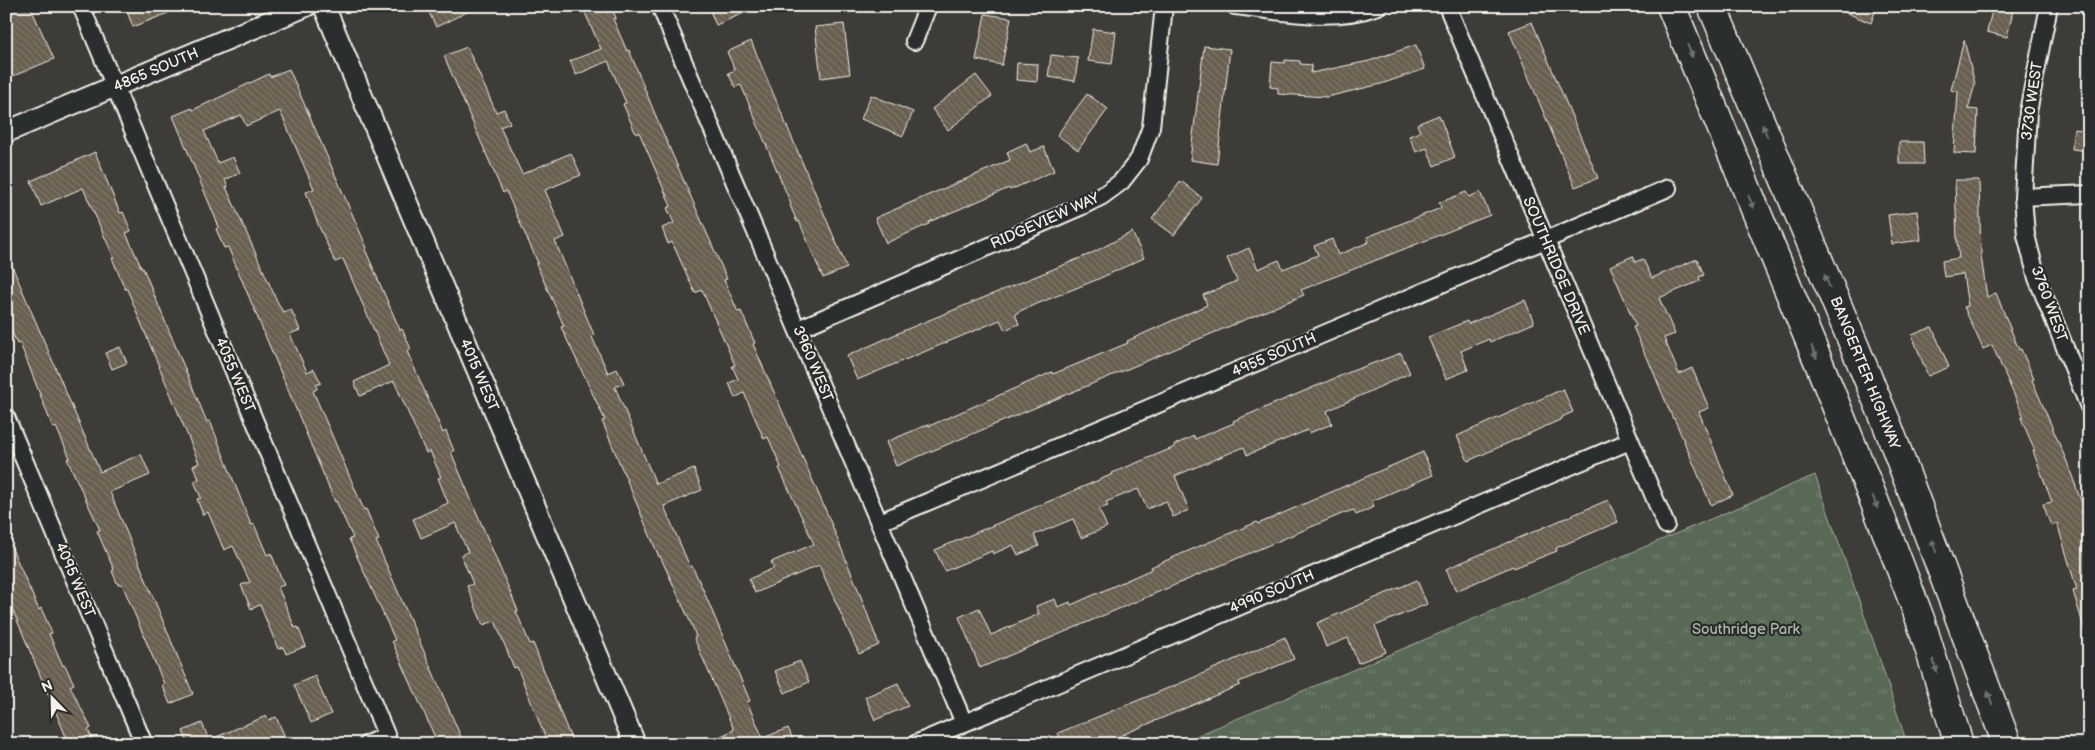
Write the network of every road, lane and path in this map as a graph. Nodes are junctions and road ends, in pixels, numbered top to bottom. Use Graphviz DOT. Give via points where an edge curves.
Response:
graph roads {
  1 [pos="81,6"];
  2 [pos="306,6"];
  3 [pos="324,6"];
  4 [pos="660,6"];
  5 [pos="928,6"];
  6 [pos="1164,6"];
  7 [pos="1236,6"];
  8 [pos="1378,6"];
  9 [pos="1447,6"];
  10 [pos="1671,6"];
  11 [pos="1712,6"];
  12 [pos="2049,6"];
  13 [pos="914,41"];
  14 [pos="115,87"];
  15 [pos="6,132"];
  16 [pos="1668,188"];
  17 [pos="2089,194"];
  18 [pos="2023,197"];
  19 [pos="1546,240"];
  20 [pos="798,329"];
  21 [pos="2089,407"];
  22 [pos="6,417"];
  23 [pos="1630,441"];
  24 [pos="880,522"];
  25 [pos="1666,525"];
  26 [pos="964,723"];
  27 [pos="388,740"];
  28 [pos="144,744"];
  29 [pos="367,744"];
  30 [pos="635,744"];
  31 [pos="915,744"];
  32 [pos="1959,744"];
  33 [pos="2007,744"];
  1 -- 14 [label="street, 4055 WEST"];
  2 -- 14 [label="street, 4865 SOUTH"];
  3 -- 30 [label="street, 4015 WEST"];
  4 -- 20 [label="street, 3960 WEST"];
  5 -- 13 [label="street"];
  6 -- 20 [label="street, RIDGEVIEW WAY" via="1151,127 1139,159 1121,182 1080,207"];
  7 -- 8 [label="street" via="1314,15 1342,14"];
  9 -- 19 [label="street, SOUTHRIDGE DRIVE"];
  10 -- 32 [label="highway, one-way" via="1882,520 1920,619"];
  33 -- 11 [label="highway, BANGERTER HIGHWAY, one-way" via="1887,424"];
  12 -- 18 [label="street, 3730 WEST" via="2028,112"];
  14 -- 15 [label="street, 4865 SOUTH"];
  14 -- 27 [label="street, 4055 WEST"];
  16 -- 19 [label="street, 4955 SOUTH"];
  17 -- 18 [label="street"];
  18 -- 21 [label="street, 3760 WEST" via="2026,235 2037,278"];
  19 -- 23 [label="street, SOUTHRIDGE DRIVE"];
  19 -- 24 [label="street, 4955 SOUTH"];
  20 -- 24 [label="street, 3960 WEST"];
  22 -- 28 [label="street, 4095 WEST"];
  23 -- 25 [label="street, SOUTHRIDGE DRIVE"];
  23 -- 26 [label="street, 4990 SOUTH"];
  24 -- 26 [label="street, 3960 WEST"];
  26 -- 31 [label="street, 4990 SOUTH"];
  27 -- 29 [label="street"];
}
